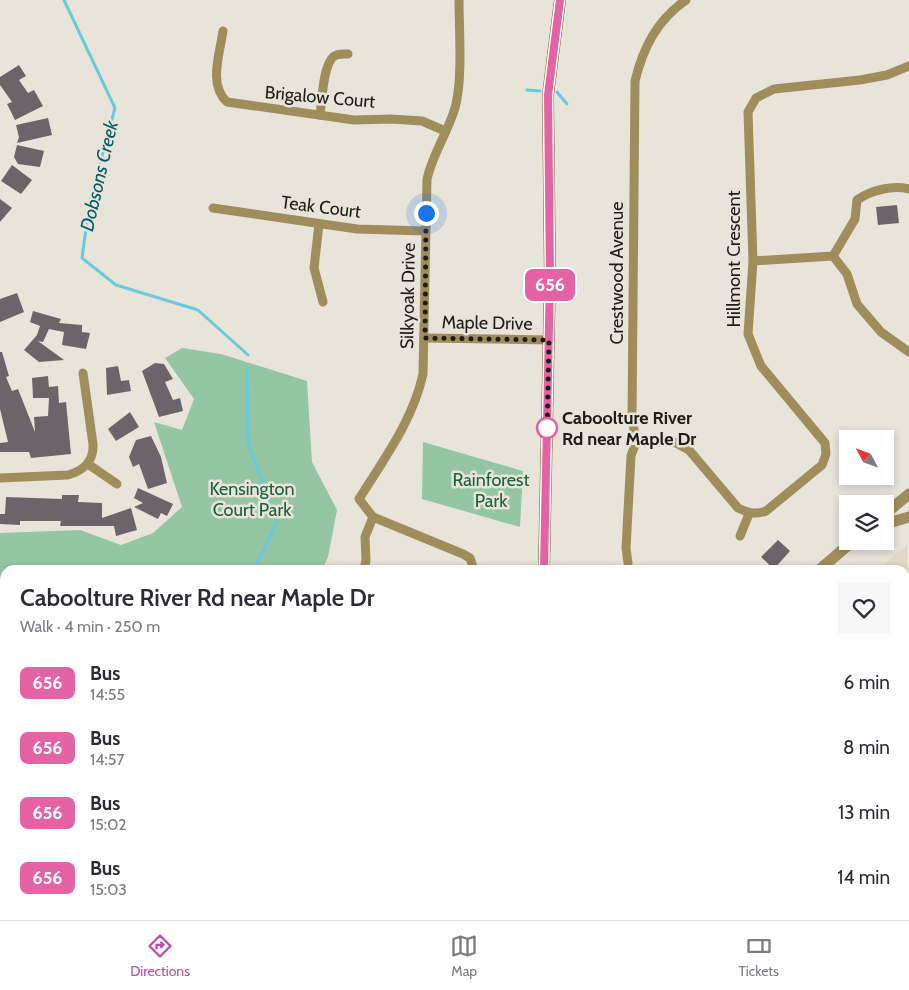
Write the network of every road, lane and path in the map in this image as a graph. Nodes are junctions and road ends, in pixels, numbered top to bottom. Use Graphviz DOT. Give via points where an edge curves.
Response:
graph roads {
  1 [pos="459,0"];
  2 [pos="560,0"];
  3 [pos="686,0"];
  4 [pos="223,31"];
  5 [pos="348,54"];
  6 [pos="909,66"];
  7 [pos="320,115"];
  8 [pos="445,130"];
  9 [pos="909,189"];
  10 [pos="213,208"];
  11 [pos="319,224"];
  12 [pos="425,231"];
  13 [pos="833,256"];
  14 [pos="753,261"];
  15 [pos="323,302"];
  16 [pos="425,338"];
  17 [pos="549,340"];
  18 [pos="909,352"];
  19 [pos="83,373"];
  20 [pos="636,442"];
  21 [pos="88,464"];
  22 [pos="0,478"];
  23 [pos="117,484"];
  24 [pos="909,495"];
  25 [pos="894,507"];
  26 [pos="749,514"];
  27 [pos="372,517"];
  28 [pos="909,517"];
  29 [pos="894,521"];
  30 [pos="740,536"];
  31 [pos="842,550"];
  32 [pos="628,563"];
  33 [pos="365,565"];
  34 [pos="472,565"];
  35 [pos="544,565"];
  36 [pos="825,565"];
  1 -- 8 [label="street, Silkyoak Drive" via="458,92 455,109"];
  2 -- 17 [label="main road" via="548,95"];
  3 -- 20 [label="street, Crestwood Avenue" via="671,11 648,41 635,81 632,417"];
  4 -- 7 [label="street, Brigalow Court" via="216,82 222,97 236,105"];
  5 -- 7 [label="street" via="338,54 327,67"];
  6 -- 14 [label="street, Hillmont Crescent" via="887,75 774,89 756,98 748,112"];
  7 -- 8 [label="street, Brigalow Court" via="354,120 422,121"];
  8 -- 12 [label="street, Silkyoak Drive" via="427,179"];
  9 -- 13 [label="street" via="902,187 867,193 858,200 855,220"];
  10 -- 11 [label="street, Teak Court"];
  11 -- 12 [label="street, Teak Court"];
  11 -- 15 [label="street" via="314,268"];
  12 -- 16 [label="street, Silkyoak Drive"];
  13 -- 14 [label="street"];
  13 -- 18 [label="street" via="846,274 857,304 881,332"];
  14 -- 26 [label="street, Hillmont Crescent" via="748,334 754,351 761,366 825,443 826,454 822,465 766,511"];
  16 -- 17 [label="street, Maple Drive"];
  16 -- 27 [label="street, Silkyoak Drive" via="418,398 360,499"];
  17 -- 35 [label="main road"];
  19 -- 21 [label="street" via="94,444"];
  20 -- 26 [label="street" via="674,442 690,450 738,508"];
  20 -- 32 [label="street, Crestwood Avenue" via="631,456"];
  21 -- 22 [label="street" via="68,475"];
  21 -- 23 [label="street"];
  24 -- 25 [label="street"];
  26 -- 30 [label="street"];
  27 -- 33 [label="street" via="365,537"];
  27 -- 34 [label="street" via="463,554 470,558"];
  28 -- 29 [label="street"];
  31 -- 36 [label="street"];
}
